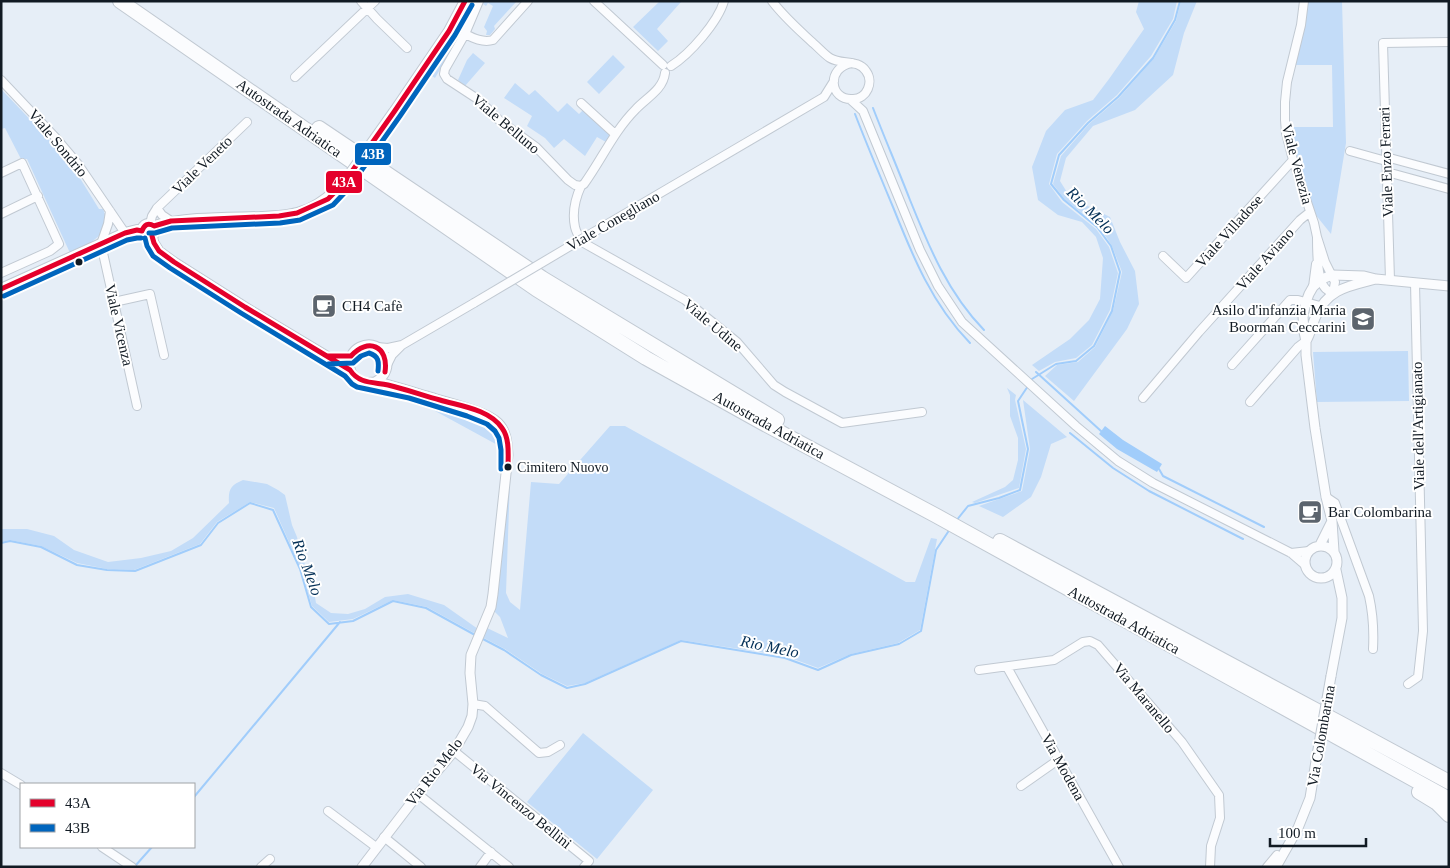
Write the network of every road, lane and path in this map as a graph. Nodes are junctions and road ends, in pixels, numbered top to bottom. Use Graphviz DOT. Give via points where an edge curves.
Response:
graph roads {
  1 [pos="120,1"];
  2 [pos="136,1"];
  3 [pos="361,1"];
  4 [pos="375,1"];
  5 [pos="465,1"];
  6 [pos="479,1"];
  7 [pos="528,1"];
  8 [pos="594,1"];
  9 [pos="724,1"];
  10 [pos="772,1"];
  11 [pos="1304,1"];
  12 [pos="367,9"];
  13 [pos="464,34"];
  14 [pos="1449,42"];
  15 [pos="407,48"];
  16 [pos="832,59"];
  17 [pos="852,64"];
  18 [pos="667,68"];
  19 [pos="296,77"];
  20 [pos="834,78"];
  21 [pos="1,80"];
  22 [pos="866,92"];
  23 [pos="824,97"];
  24 [pos="849,99"];
  25 [pos="582,103"];
  26 [pos="863,111"];
  27 [pos="247,122"];
  28 [pos="615,134"];
  29 [pos="1350,151"];
  30 [pos="1386,159"];
  31 [pos="1293,160"];
  32 [pos="1386,172"];
  33 [pos="1,173"];
  34 [pos="1449,174"];
  35 [pos="580,186"];
  36 [pos="1449,189"];
  37 [pos="38,196"];
  38 [pos="157,208"];
  39 [pos="110,211"];
  40 [pos="2,212"];
  41 [pos="1310,212"];
  42 [pos="171,221"];
  43 [pos="149,229"];
  44 [pos="125,233"];
  45 [pos="1317,237"];
  46 [pos="101,244"];
  47 [pos="1163,256"];
  48 [pos="1317,262"];
  49 [pos="1,273"];
  50 [pos="1332,275"];
  51 [pos="1322,279"];
  52 [pos="1376,279"];
  53 [pos="1390,280"];
  54 [pos="1415,283"];
  55 [pos="1449,286"];
  56 [pos="1313,287"];
  57 [pos="1,289"];
  58 [pos="1333,294"];
  59 [pos="114,302"];
  60 [pos="1306,302"];
  61 [pos="1320,306"];
  62 [pos="1306,341"];
  63 [pos="402,345"];
  64 [pos="377,347"];
  65 [pos="164,355"];
  66 [pos="328,356"];
  67 [pos="351,356"];
  68 [pos="1232,365"];
  69 [pos="386,369"];
  70 [pos="350,370"];
  71 [pos="375,382"];
  72 [pos="398,387"];
  73 [pos="1143,398"];
  74 [pos="1250,402"];
  75 [pos="137,406"];
  76 [pos="922,412"];
  77 [pos="1326,497"];
  78 [pos="932,509"];
  79 [pos="1332,521"];
  80 [pos="1320,546"];
  81 [pos="1309,551"];
  82 [pos="1334,551"];
  83 [pos="1291,553"];
  84 [pos="1305,565"];
  85 [pos="1336,570"];
  86 [pos="1323,578"];
  87 [pos="1342,598"];
  88 [pos="1372,649"];
  89 [pos="1006,667"];
  90 [pos="979,670"];
  91 [pos="1408,684"];
  92 [pos="474,704"];
  93 [pos="1338,722"];
  94 [pos="1330,734"];
  95 [pos="560,745"];
  96 [pos="454,751"];
  97 [pos="1058,760"];
  98 [pos="1,773"];
  99 [pos="1449,774"];
  100 [pos="1449,782"];
  101 [pos="20,784"];
  102 [pos="1021,786"];
  103 [pos="418,794"];
  104 [pos="1449,799"];
  105 [pos="328,811"];
  106 [pos="1449,815"];
  107 [pos="384,837"];
  108 [pos="376,847"];
  109 [pos="104,848"];
  110 [pos="491,852"];
  111 [pos="1277,855"];
  112 [pos="270,859"];
  113 [pos="587,864"];
  114 [pos="132,867"];
  115 [pos="261,867"];
  116 [pos="362,867"];
  117 [pos="421,867"];
  118 [pos="480,867"];
  119 [pos="509,867"];
  120 [pos="597,867"];
  121 [pos="1119,867"];
  122 [pos="1210,867"];
  123 [pos="1267,867"];
  124 [pos="1276,867"];
  1 -- 78 [label="highway, Autostrada Adriatica" via="536,289 654,362 761,422"];
  2 -- 78 [label="highway, Autostrada Adriatica" via="542,278 766,414"];
  3 -- 12 [label="street"];
  4 -- 12 [label="street"];
  5 -- 42 [label="main road, bridge" via="449,32 394,112 342,184 328,198 297,213 279,216"];
  6 -- 13 [label="street, Viale Belluno"];
  7 -- 13 [label="street" via="493,40"];
  8 -- 18 [label="street"];
  9 -- 18 [label="street" via="715,20 680,61"];
  10 -- 16 [label="street" via="782,15"];
  11 -- 31 [label="street, Viale Venezia" via="1285,102 1286,133"];
  12 -- 15 [label="street"];
  12 -- 19 [label="street"];
  13 -- 35 [label="street, Viale Belluno" via="445,69 447,78 479,100 500,122 536,147 568,180"];
  14 -- 30 [label="street, Viale Enzo Ferrari" via="1383,43"];
  16 -- 17 [label="street"];
  16 -- 20 [label="street"];
  17 -- 20 [label="street" via="841,67"];
  17 -- 22 [label="street" via="858,64 866,71 870,82"];
  18 -- 28 [label="street" via="658,89 643,101"];
  20 -- 23 [label="street, Viale Conegliano"];
  20 -- 24 [label="street" via="837,92"];
  21 -- 39 [label="street, Viale Sondrio" via="78,164"];
  22 -- 24 [label="street" via="857,99"];
  22 -- 26 [label="street"];
  23 -- 24 [label="street"];
  23 -- 63 [label="street, Viale Conegliano, bridge"];
  24 -- 26 [label="street"];
  25 -- 28 [label="street"];
  26 -- 83 [label="street" via="920,250 938,286 962,322 1118,460 1153,483"];
  27 -- 38 [label="street, Viale Veneto"];
  28 -- 35 [label="street"];
  29 -- 30 [label="street"];
  30 -- 32 [label="street, Viale Enzo Ferrari"];
  30 -- 34 [label="street"];
  31 -- 41 [label="street, Viale Venezia"];
  31 -- 47 [label="street, Viale Villadose" via="1186,278"];
  32 -- 36 [label="street"];
  32 -- 53 [label="street, Viale Enzo Ferrari"];
  33 -- 37 [label="street" via="22,163"];
  35 -- 76 [label="street, Viale Udine" via="574,220 582,242 691,304 737,342 780,389 842,423"];
  37 -- 40 [label="street"];
  37 -- 49 [label="street" via="59,244"];
  38 -- 42 [label="street"];
  38 -- 43 [label="street, Viale Veneto"];
  39 -- 44 [label="street, Viale Sondrio"];
  39 -- 46 [label="street"];
  41 -- 45 [label="street, Viale Venezia"];
  41 -- 73 [label="street, Viale Aviano"];
  42 -- 43 [label="main road"];
  43 -- 44 [label="main road"];
  43 -- 66 [label="street" via="159,251 174,262"];
  44 -- 46 [label="main road"];
  45 -- 48 [label="street, Viale Venezia"];
  45 -- 50 [label="street, Viale Venezia"];
  46 -- 57 [label="main road"];
  46 -- 59 [label="street, Viale Vicenza"];
  48 -- 51 [label="street, Viale Venezia"];
  48 -- 56 [label="street, Viale Venezia"];
  50 -- 51 [label="street, Viale Venezia"];
  50 -- 52 [label="street"];
  50 -- 58 [label="street, Viale Venezia" via="1335,282"];
  51 -- 56 [label="street, Viale Venezia"];
  51 -- 58 [label="street, Viale Venezia" via="1326,289"];
  52 -- 53 [label="street"];
  52 -- 58 [label="street" via="1351,285"];
  53 -- 54 [label="street"];
  54 -- 55 [label="street"];
  54 -- 91 [label="street, Viale dell'Artigianato" via="1423,631 1418,677"];
  56 -- 60 [label="street, Viale Venezia"];
  58 -- 61 [label="street, Viale Venezia"];
  59 -- 65 [label="street" via="150,294"];
  59 -- 75 [label="street, Viale Vicenza"];
  60 -- 61 [label="street"];
  60 -- 62 [label="street, Viale Venezia"];
  60 -- 68 [label="street" via="1290,300"];
  61 -- 62 [label="street, Viale Venezia"];
  62 -- 74 [label="street"];
  62 -- 77 [label="street, Viale Venezia"];
  63 -- 64 [label="street, Viale Conegliano"];
  63 -- 69 [label="street, Viale Conegliano" via="392,355"];
  64 -- 67 [label="street" via="362,346"];
  64 -- 69 [label="street" via="385,355"];
  66 -- 67 [label="street"];
  66 -- 70 [label="street"];
  67 -- 70 [label="street"];
  69 -- 71 [label="street"];
  69 -- 72 [label="street"];
  70 -- 71 [label="street" via="360,381"];
  71 -- 72 [label="street"];
  72 -- 92 [label="street, Via Rio Melo" via="481,413 497,422 507,439 508,455 491,607 471,655"];
  77 -- 79 [label="street, Viale Venezia"];
  77 -- 88 [label="street, Viale Venezia" via="1335,504 1368,596 1374,625"];
  78 -- 93 [label="highway, Autostrada Adriatica" via="995,538"];
  78 -- 94 [label="highway, Autostrada Adriatica" via="975,538"];
  79 -- 80 [label="street"];
  79 -- 82 [label="street"];
  80 -- 81 [label="street"];
  80 -- 82 [label="street" via="1328,546"];
  81 -- 83 [label="street"];
  81 -- 84 [label="street"];
  82 -- 85 [label="street" via="1338,558"];
  83 -- 84 [label="street"];
  84 -- 86 [label="street" via="1312,575"];
  85 -- 86 [label="street"];
  85 -- 87 [label="street, Via Colombarina"];
  86 -- 87 [label="street" via="1331,582"];
  87 -- 124 [label="street, Via Colombarina, bridge" via="1342,618 1310,798"];
  89 -- 90 [label="street, Via Maranello"];
  89 -- 97 [label="street, Via Modena"];
  89 -- 122 [label="street, Via Maranello" via="1054,660 1082,642 1098,645 1182,742 1219,795 1220,818 1211,846"];
  92 -- 95 [label="street" via="485,706 539,753"];
  92 -- 96 [label="street, Via Rio Melo" via="468,727"];
  93 -- 99 [label="highway"];
  93 -- 100 [label="highway, Autostrada Adriatica"];
  94 -- 104 [label="highway, Autostrada Adriatica"];
  94 -- 106 [label="highway"];
  96 -- 103 [label="street, Via Rio Melo"];
  96 -- 113 [label="street, Via Vincenzo Bellini"];
  97 -- 102 [label="street"];
  97 -- 121 [label="street, Via Modena"];
  98 -- 101 [label="street"];
  103 -- 107 [label="street, Via Rio Melo"];
  103 -- 110 [label="street"];
  105 -- 108 [label="street"];
  107 -- 108 [label="street, Via Rio Melo"];
  107 -- 117 [label="street"];
  108 -- 116 [label="street, Via Rio Melo"];
  109 -- 114 [label="street"];
  110 -- 118 [label="street"];
  110 -- 119 [label="street"];
  111 -- 123 [label="street"];
  112 -- 115 [label="street"];
  113 -- 120 [label="street, Via Vincenzo Bellini"];
}
